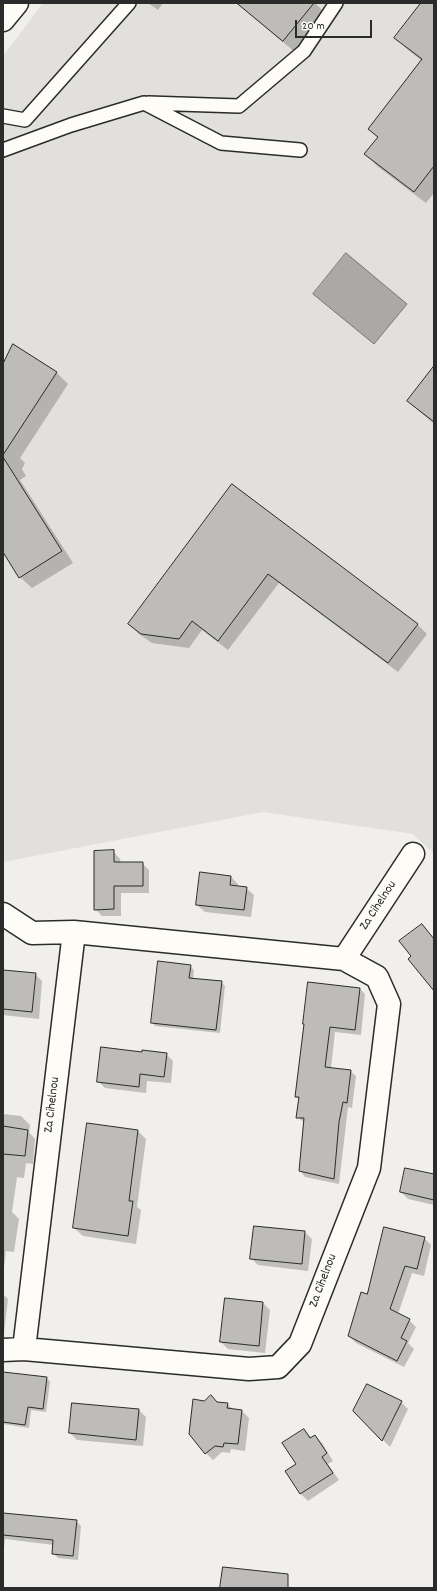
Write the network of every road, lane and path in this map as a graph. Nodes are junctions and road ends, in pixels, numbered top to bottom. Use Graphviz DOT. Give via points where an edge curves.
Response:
graph roads {
  1 [pos="17,3"];
  2 [pos="130,3"];
  3 [pos="336,3"];
  4 [pos="3,20"];
  5 [pos="144,103"];
  6 [pos="3,116"];
  7 [pos="3,150"];
  8 [pos="300,150"];
  9 [pos="413,854"];
  10 [pos="3,914"];
  11 [pos="74,932"];
  12 [pos="344,958"];
  13 [pos="13,1350"];
  1 -- 4 [label="street"];
  2 -- 6 [label="lane" via="25,120"];
  3 -- 5 [label="lane" via="304,51 239,106"];
  5 -- 7 [label="lane" via="71,125"];
  5 -- 8 [label="lane" via="221,143"];
  9 -- 12 [label="street, Za Cihelnou"];
  10 -- 11 [label="street, Za Cihelnou" via="32,933"];
  11 -- 12 [label="street, Za Cihelnou"];
  11 -- 13 [label="street, Za Cihelnou"];
  12 -- 13 [label="street, Za Cihelnou" via="377,978 389,1004 369,1168 300,1344 278,1367 249,1369"];
}
